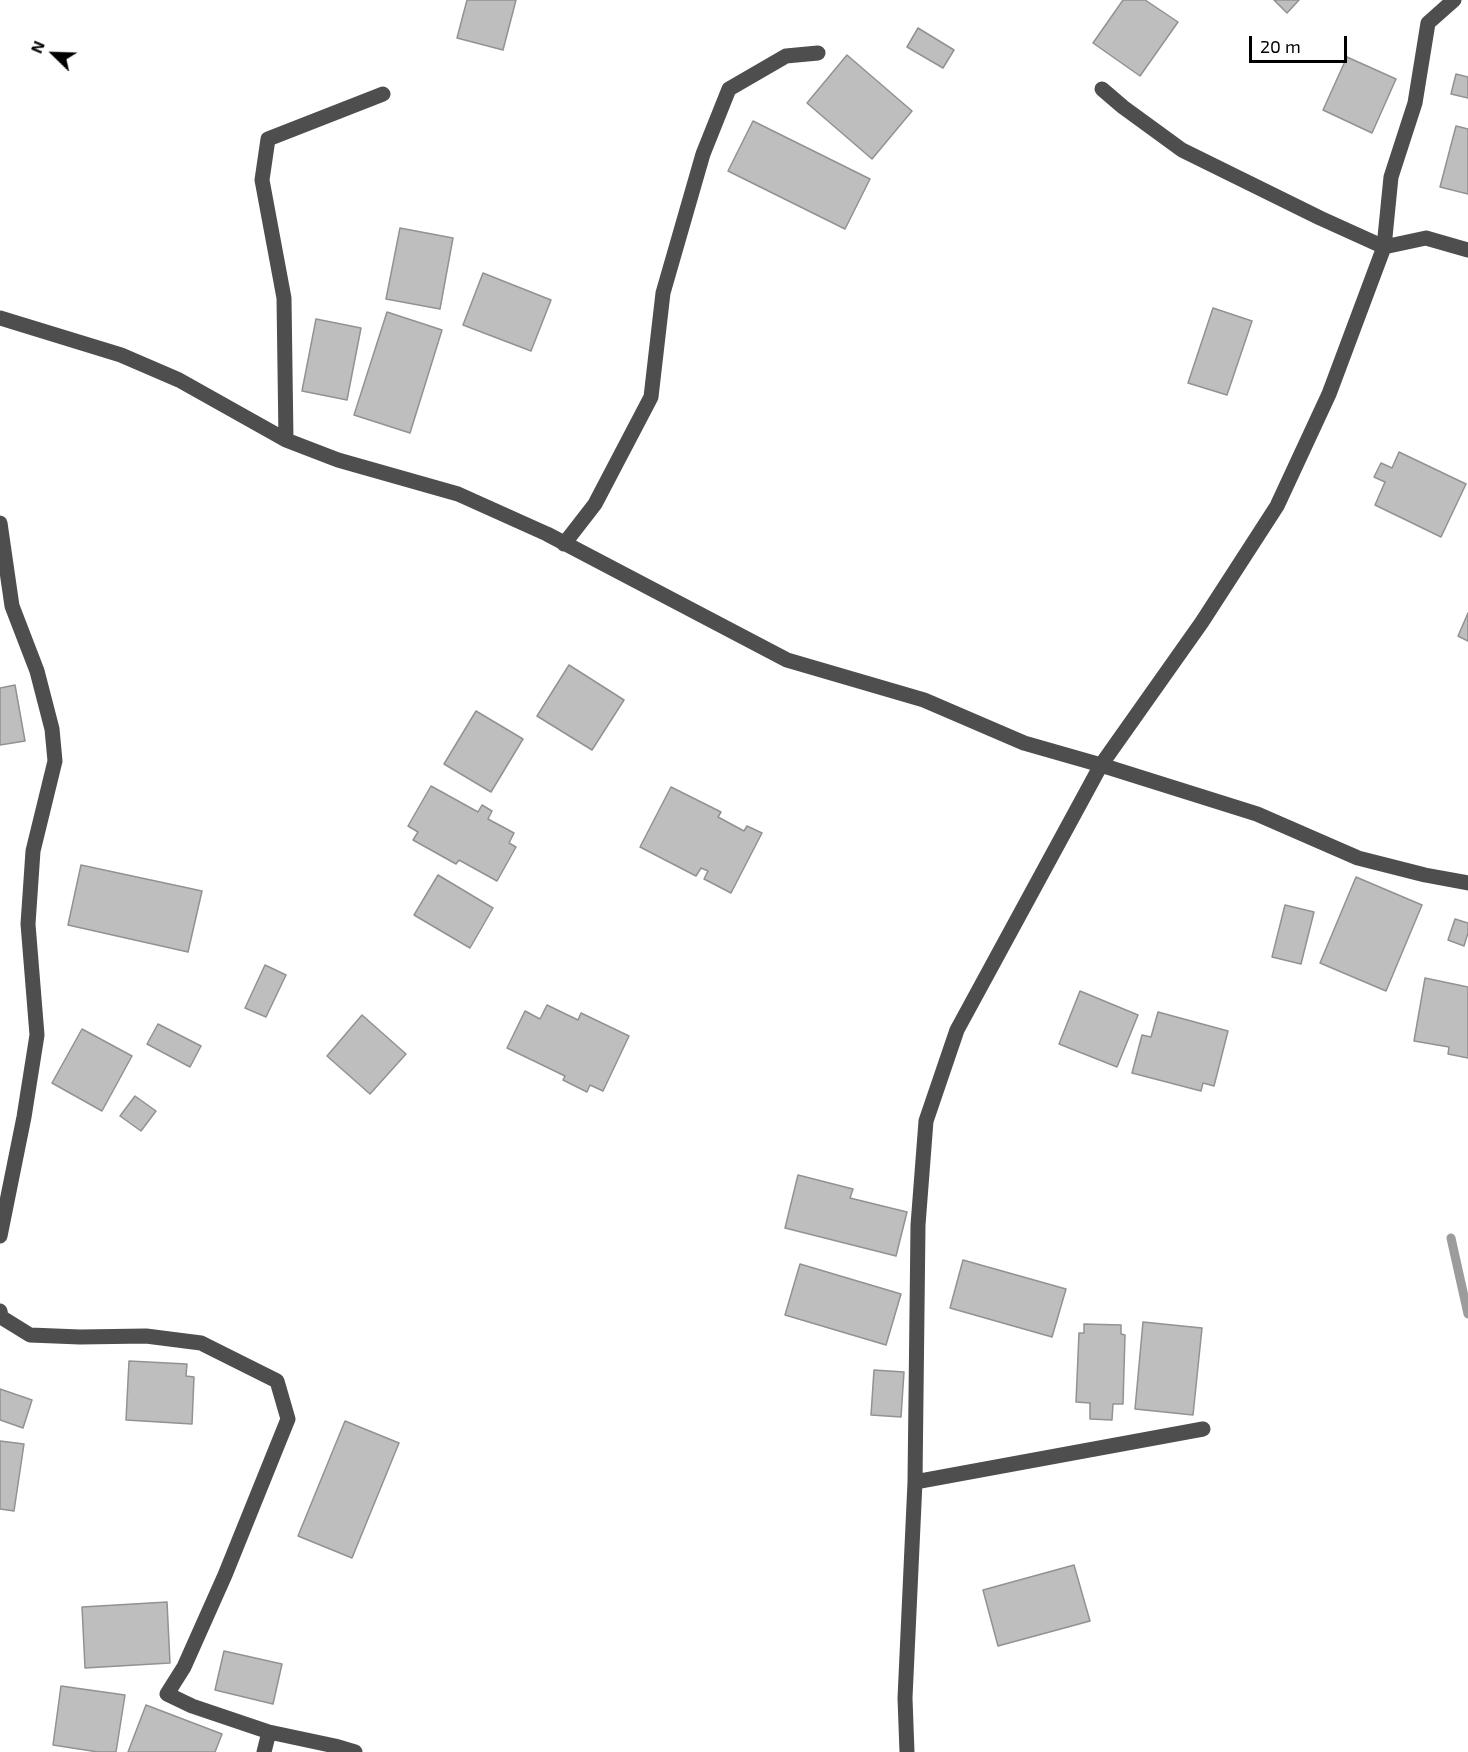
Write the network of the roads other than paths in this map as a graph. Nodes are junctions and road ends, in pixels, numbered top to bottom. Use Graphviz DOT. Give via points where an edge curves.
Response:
graph roads {
  1 [pos="1454,0"];
  2 [pos="819,53"];
  3 [pos="1102,89"];
  4 [pos="383,94"];
  5 [pos="1384,247"];
  6 [pos="1468,250"];
  7 [pos="0,318"];
  8 [pos="286,441"];
  9 [pos="0,523"];
  10 [pos="564,544"];
  11 [pos="1101,765"];
  12 [pos="1468,883"];
  13 [pos="0,1236"];
  14 [pos="0,1311"];
  15 [pos="1203,1429"];
  16 [pos="915,1482"];
  17 [pos="269,1732"];
  18 [pos="264,1752"];
  19 [pos="355,1752"];
  20 [pos="906,1752"];
  1 -- 5 [label="street" via="1428,23 1415,103 1390,177"];
  2 -- 10 [label="street" via="786,56 729,89 703,154 663,293 651,397 595,504"];
  3 -- 5 [label="street" via="1182,150"];
  4 -- 8 [label="street" via="268,139 262,180 284,298"];
  5 -- 6 [label="street" via="1426,238"];
  5 -- 11 [label="street" via="1329,394 1276,506 1202,622"];
  7 -- 8 [label="street" via="121,355 178,380"];
  8 -- 10 [label="street" via="458,494"];
  9 -- 13 [label="street" via="12,606 40,683 55,760 32,861 28,924 37,1035"];
  10 -- 11 [label="street" via="787,660 924,700 1024,743"];
  11 -- 12 [label="street" via="1257,814 1358,858"];
  11 -- 16 [label="street" via="957,1030 926,1120 918,1225"];
  14 -- 17 [label="street" via="1,1317 30,1335 146,1336 201,1343 277,1382 288,1419 225,1575 184,1667 167,1694 192,1707"];
  15 -- 16 [label="street"];
  16 -- 20 [label="street"];
  17 -- 18 [label="street"];
  17 -- 19 [label="street"];
}
